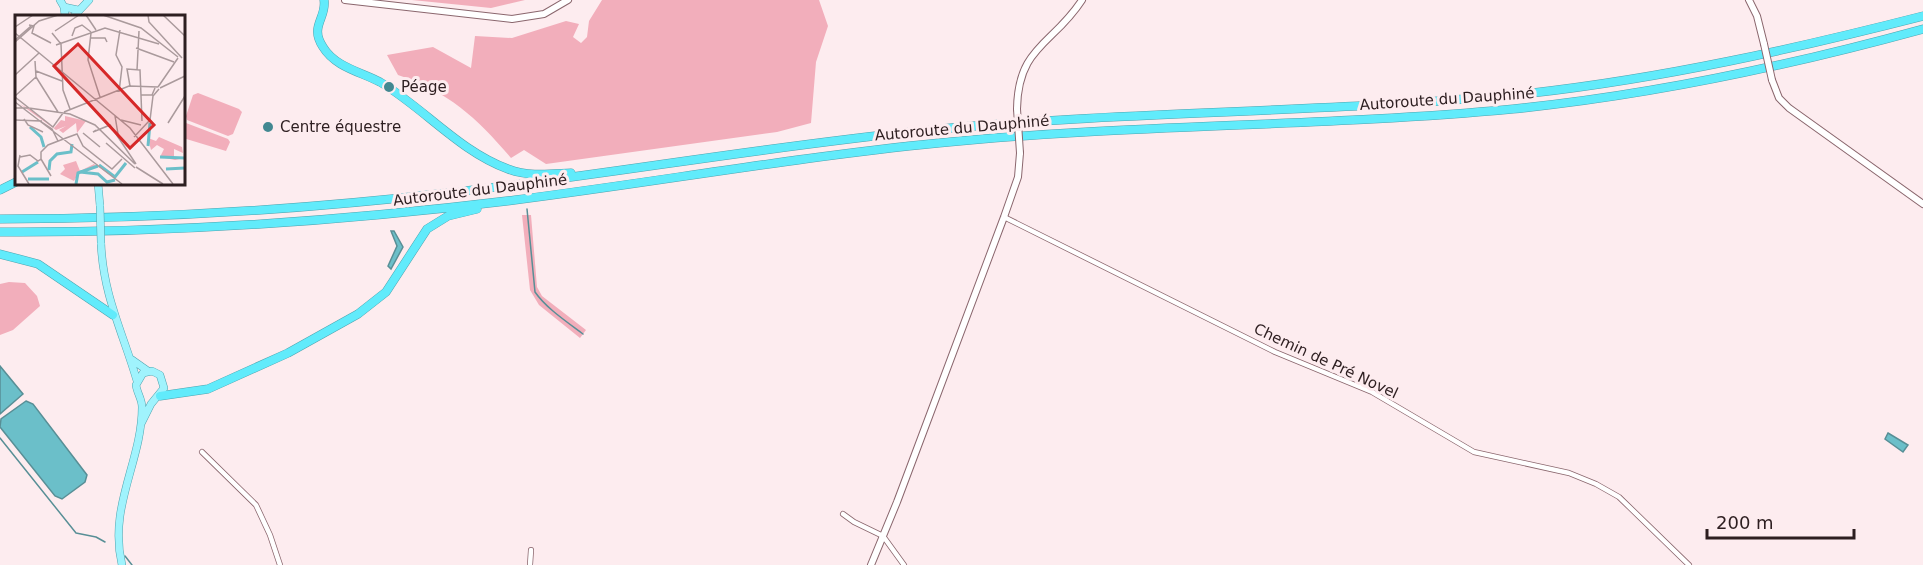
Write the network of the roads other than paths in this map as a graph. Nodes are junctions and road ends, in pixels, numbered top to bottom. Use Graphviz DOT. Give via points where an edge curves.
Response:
graph roads {
  1 [pos="89,0"];
  2 [pos="324,0"];
  3 [pos="345,0"];
  4 [pos="568,0"];
  5 [pos="1082,0"];
  6 [pos="1749,0"];
  7 [pos="62,3"];
  8 [pos="76,13"];
  9 [pos="1923,16"];
  10 [pos="1923,29"];
  11 [pos="629,170"];
  12 [pos="15,182"];
  13 [pos="98,184"];
  14 [pos="0,190"];
  15 [pos="516,200"];
  16 [pos="1923,204"];
  17 [pos="1004,217"];
  18 [pos="0,219"];
  19 [pos="0,232"];
  20 [pos="0,254"];
  21 [pos="113,315"];
  22 [pos="128,356"];
  23 [pos="148,371"];
  24 [pos="137,381"];
  25 [pos="140,395"];
  26 [pos="158,397"];
  27 [pos="141,424"];
  28 [pos="202,452"];
  29 [pos="843,513"];
  30 [pos="883,536"];
  31 [pos="531,550"];
  32 [pos="122,565"];
  33 [pos="280,565"];
  34 [pos="530,565"];
  35 [pos="871,565"];
  36 [pos="904,565"];
  37 [pos="1689,565"];
  1 -- 8 [label="main road"];
  2 -- 11 [label="highway" via="317,30 326,52 337,62 407,99 444,131 495,163 533,174"];
  3 -- 4 [label="street" via="512,19 544,14"];
  5 -- 17 [label="street, bridge" via="1025,65 1018,85 1018,177"];
  6 -- 16 [label="street, bridge" via="1757,15 1779,98"];
  7 -- 8 [label="main road"];
  9 -- 11 [label="highway, Autoroute du Dauphiné" via="1723,63 1532,93 981,125"];
  10 -- 15 [label="highway, Autoroute du Dauphiné" via="1751,72 1546,105 1409,117 1110,129 968,140"];
  11 -- 18 [label="highway, Autoroute du Dauphiné" via="319,206 165,216"];
  12 -- 14 [label="highway"];
  13 -- 21 [label="main road, bridge" via="103,272"];
  15 -- 19 [label="highway, Autoroute du Dauphiné" via="249,226"];
  15 -- 26 [label="highway" via="455,214 432,226 416,243 386,292 358,314 288,353 208,389"];
  17 -- 30 [label="street"];
  17 -- 37 [label="street, Chemin de Pré Novel" via="1275,352 1372,392 1474,452 1569,473 1596,484 1619,497"];
  20 -- 21 [label="highway" via="38,264"];
  21 -- 22 [label="main road"];
  22 -- 23 [label="main road"];
  22 -- 24 [label="main road"];
  23 -- 24 [label="main road"];
  23 -- 26 [label="main road" via="163,379 164,388"];
  24 -- 25 [label="main road"];
  25 -- 26 [label="main road" via="147,399"];
  25 -- 27 [label="main road"];
  26 -- 27 [label="main road"];
  27 -- 32 [label="main road" via="118,525"];
  28 -- 33 [label="street" via="256,505"];
  29 -- 30 [label="street"];
  30 -- 35 [label="street"];
  30 -- 36 [label="street"];
  31 -- 34 [label="street"];
}
